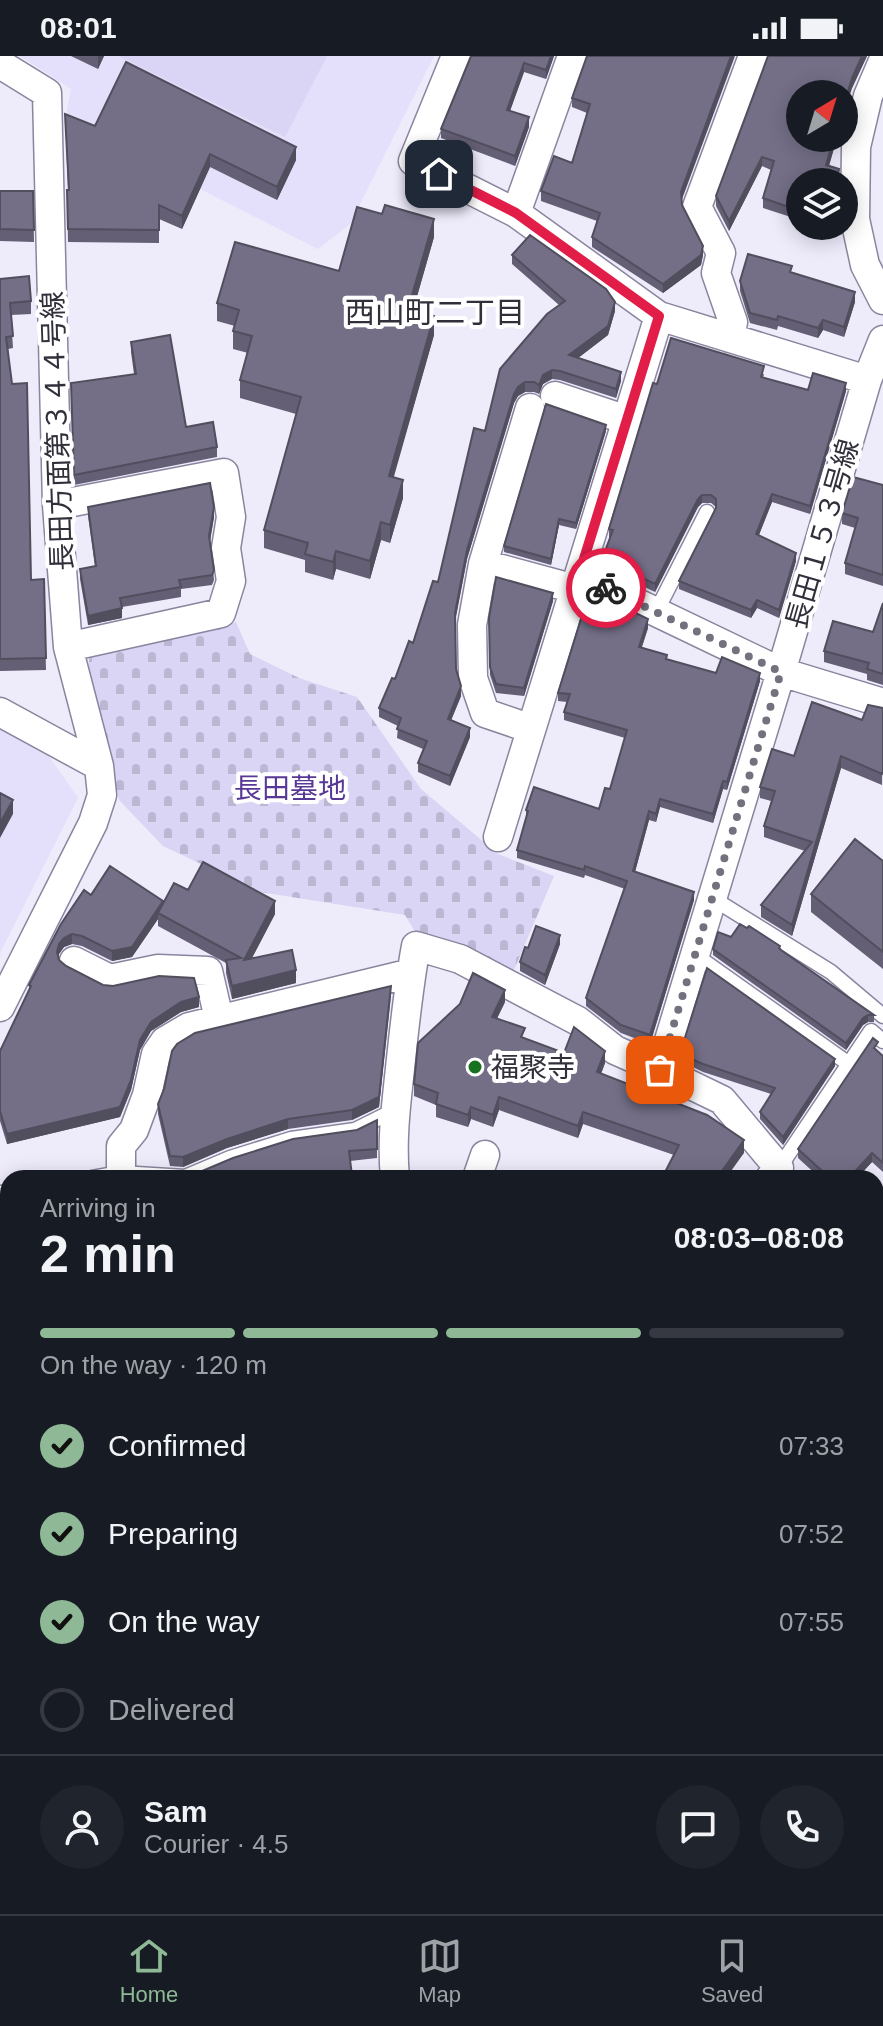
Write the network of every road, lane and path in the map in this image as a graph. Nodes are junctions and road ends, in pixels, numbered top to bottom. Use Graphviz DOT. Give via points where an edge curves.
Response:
graph roads {
  1 [pos="456,56"];
  2 [pos="572,56"];
  3 [pos="753,56"];
  4 [pos="883,58"];
  5 [pos="0,64"];
  6 [pos="516,213"];
  7 [pos="883,300"];
  8 [pos="659,316"];
  9 [pos="730,338"];
  10 [pos="883,340"];
  11 [pos="867,380"];
  12 [pos="627,420"];
  13 [pos="57,505"];
  14 [pos="707,512"];
  15 [pos="483,564"];
  16 [pos="572,580"];
  17 [pos="656,612"];
  18 [pos="68,647"];
  19 [pos="781,672"];
  20 [pos="882,700"];
  21 [pos="0,712"];
  22 [pos="520,725"];
  23 [pos="99,766"];
  24 [pos="498,837"];
  25 [pos="712,898"];
  26 [pos="695,955"];
  27 [pos="74,961"];
  28 [pos="411,973"];
  29 [pos="0,1007"];
  30 [pos="883,1016"];
  31 [pos="219,1019"];
  32 [pos="883,1041"];
  33 [pos="849,1064"];
  34 [pos="660,1070"];
  35 [pos="395,1110"];
  36 [pos="121,1170"];
  37 [pos="202,1170"];
  38 [pos="394,1170"];
  39 [pos="772,1170"];
  40 [pos="776,1170"];
  1 -- 6 [label="street" via="413,161"];
  2 -- 6 [label="street"];
  3 -- 9 [label="street" via="697,207 721,253 716,273 733,322"];
  4 -- 7 [label="street" via="856,147 855,219 865,265"];
  5 -- 13 [label="street, 長田方面第３４４号線" via="47,93"];
  6 -- 8 [label="street"];
  8 -- 9 [label="street"];
  8 -- 12 [label="street"];
  9 -- 11 [label="street"];
  10 -- 11 [label="street, 長田１５３号線"];
  11 -- 19 [label="street, 長田１５３号線"];
  12 -- 15 [label="street" via="542,402"];
  12 -- 16 [label="street"];
  13 -- 18 [label="street, 長田方面第３４４号線"];
  13 -- 18 [label="street" via="224,473 231,517 226,548 231,581 221,613"];
  14 -- 17 [label="lane"];
  15 -- 16 [label="street"];
  15 -- 22 [label="street" via="472,625 473,678 485,713"];
  16 -- 17 [label="street"];
  16 -- 24 [label="street"];
  17 -- 19 [label="street"];
  18 -- 23 [label="street, 長田方面第３４４号線"];
  19 -- 20 [label="street"];
  19 -- 25 [label="street, 長田１５３号線"];
  21 -- 23 [label="street"];
  23 -- 29 [label="street, 長田方面第３４４号線" via="102,795 93,823"];
  25 -- 26 [label="street, 長田１５３号線"];
  25 -- 30 [label="lane" via="831,972"];
  26 -- 33 [label="lane"];
  26 -- 34 [label="street, 長田１５３号線"];
  27 -- 31 [label="street" via="110,979 158,969 208,971"];
  28 -- 31 [label="street"];
  28 -- 34 [label="street" via="416,946 460,959 578,1021 615,1050"];
  28 -- 35 [label="street"];
  31 -- 36 [label="street" via="189,1027 165,1041 156,1054 134,1130 121,1146"];
  32 -- 33 [label="lane" via="871,1031"];
  33 -- 40 [label="lane"];
  34 -- 39 [label="street" via="722,1100"];
  35 -- 37 [label="lane" via="355,1130 291,1139"];
  35 -- 38 [label="street"];
}
